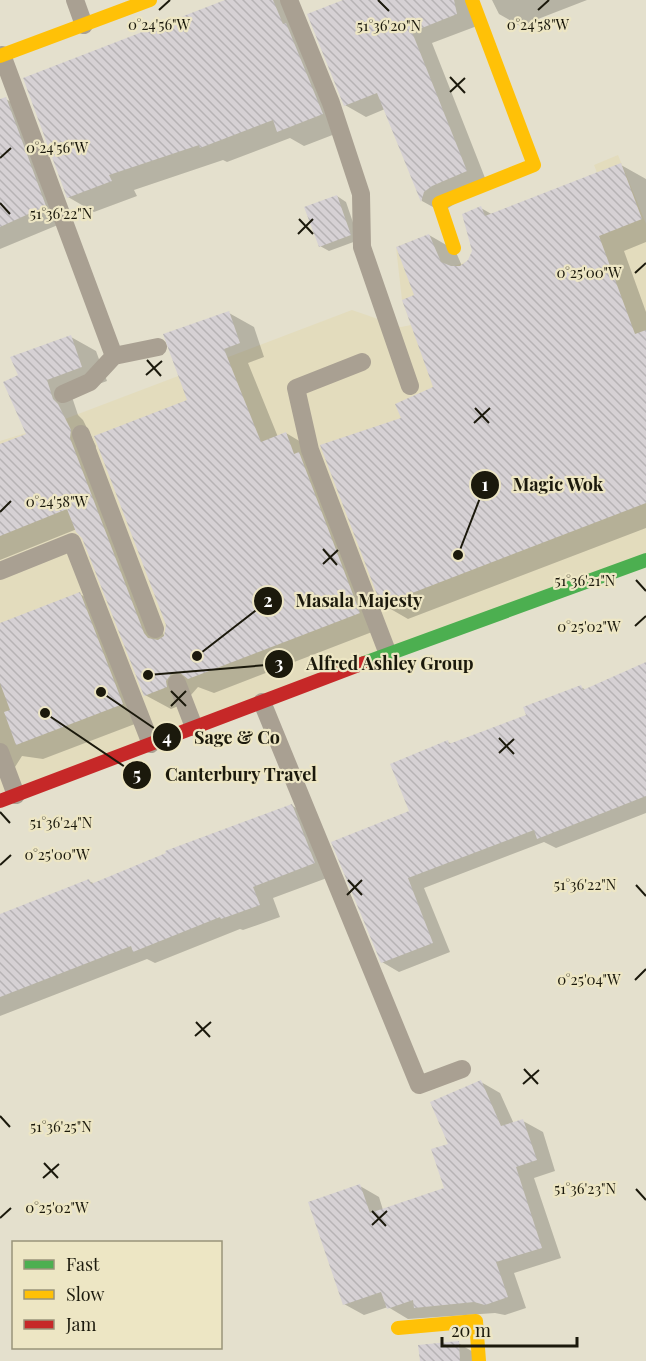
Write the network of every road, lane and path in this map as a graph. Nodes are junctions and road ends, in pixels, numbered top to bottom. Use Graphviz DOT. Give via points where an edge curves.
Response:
graph roads {
  1 [pos="75,0"];
  2 [pos="150,0"];
  3 [pos="290,0"];
  4 [pos="472,0"];
  5 [pos="84,25"];
  6 [pos="1,55"];
  7 [pos="454,248"];
  8 [pos="158,347"];
  9 [pos="114,356"];
  10 [pos="362,362"];
  11 [pos="410,386"];
  12 [pos="63,394"];
  13 [pos="81,434"];
  14 [pos="646,560"];
  15 [pos="0,571"];
  16 [pos="155,629"];
  17 [pos="388,654"];
  18 [pos="177,683"];
  19 [pos="262,702"];
  20 [pos="194,728"];
  21 [pos="151,744"];
  22 [pos="0,752"];
  23 [pos="8,798"];
  24 [pos="462,1070"];
  25 [pos="398,1328"];
  26 [pos="478,1361"];
  1 -- 5 [label="lane"];
  2 -- 5 [label="main road"];
  3 -- 11 [label="lane" via="331,103 361,194 362,247"];
  4 -- 7 [label="main road" via="534,165 439,203"];
  5 -- 6 [label="main road"];
  6 -- 9 [label="lane"];
  8 -- 9 [label="lane"];
  9 -- 12 [label="lane" via="90,382"];
  10 -- 17 [label="lane" via="296,388 310,450"];
  13 -- 16 [label="lane"];
  14 -- 17 [label="main road"];
  15 -- 21 [label="lane" via="72,542"];
  17 -- 19 [label="main road"];
  18 -- 20 [label="lane"];
  19 -- 20 [label="main road"];
  19 -- 24 [label="lane" via="419,1085"];
  20 -- 21 [label="main road"];
  21 -- 23 [label="main road"];
  22 -- 23 [label="lane"];
  25 -- 26 [label="main road" via="476,1321"];
}
